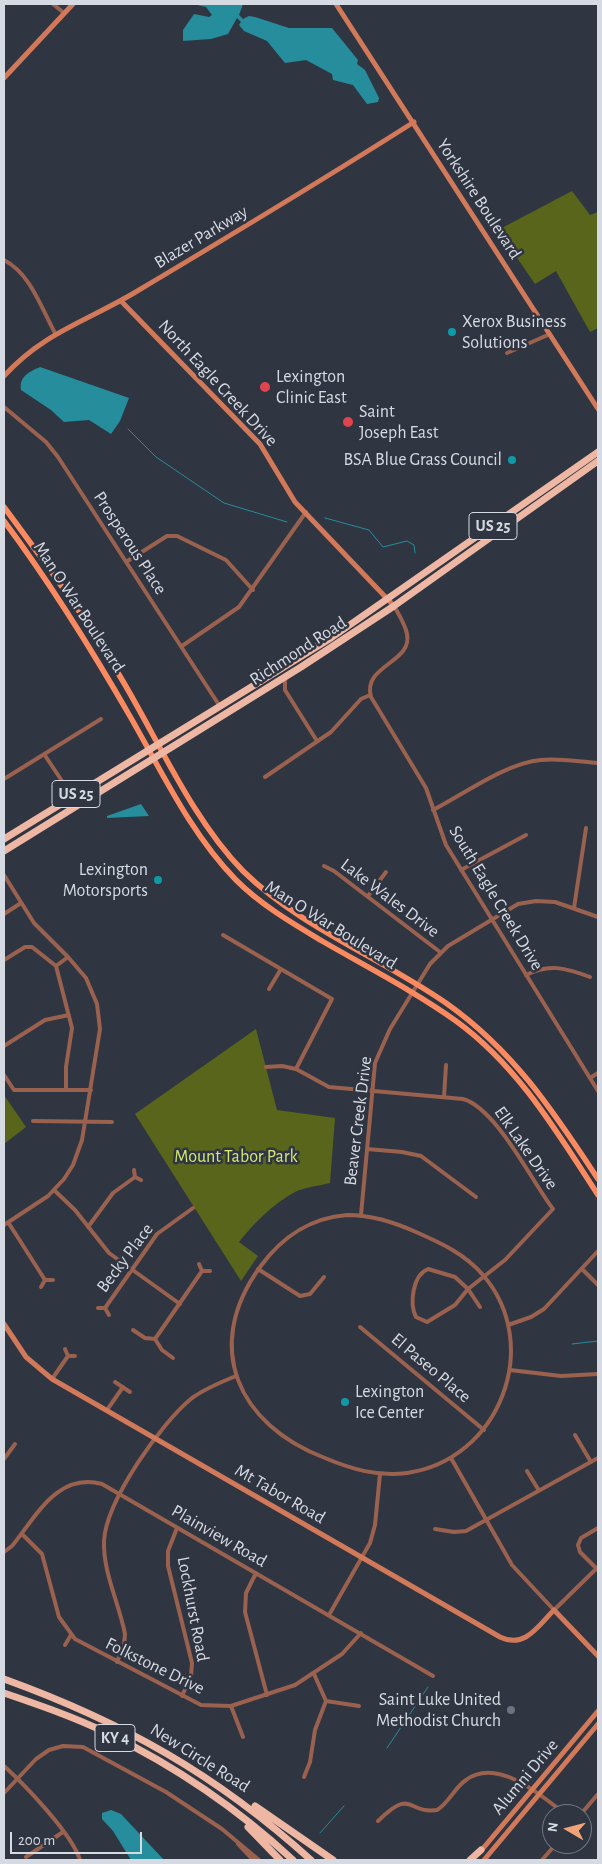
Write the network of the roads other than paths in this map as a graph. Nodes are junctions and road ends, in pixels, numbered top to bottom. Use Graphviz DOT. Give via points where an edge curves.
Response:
graph roads {
  1 [pos="53,4"];
  2 [pos="73,4"];
  3 [pos="336,4"];
  4 [pos="64,13"];
  5 [pos="4,78"];
  6 [pos="414,122"];
  7 [pos="4,260"];
  8 [pos="121,301"];
  9 [pos="56,333"];
  10 [pos="550,334"];
  11 [pos="507,353"];
  12 [pos="4,376"];
  13 [pos="4,407"];
  14 [pos="598,409"];
  15 [pos="598,452"];
  16 [pos="598,461"];
  17 [pos="4,507"];
  18 [pos="306,512"];
  19 [pos="4,521"];
  20 [pos="126,562"];
  21 [pos="253,590"];
  22 [pos="389,599"];
  23 [pos="394,606"];
  24 [pos="182,646"];
  25 [pos="287,676"];
  26 [pos="270,688"];
  27 [pos="285,690"];
  28 [pos="370,695"];
  29 [pos="219,706"];
  30 [pos="101,719"];
  31 [pos="317,741"];
  32 [pos="158,743"];
  33 [pos="148,749"];
  34 [pos="164,753"];
  35 [pos="44,754"];
  36 [pos="154,760"];
  37 [pos="598,763"];
  38 [pos="265,777"];
  39 [pos="4,779"];
  40 [pos="72,796"];
  41 [pos="433,810"];
  42 [pos="586,828"];
  43 [pos="526,835"];
  44 [pos="4,839"];
  45 [pos="4,851"];
  46 [pos="324,866"];
  47 [pos="461,870"];
  48 [pos="386,872"];
  49 [pos="4,875"];
  50 [pos="368,896"];
  51 [pos="21,903"];
  52 [pos="574,908"];
  53 [pos="4,914"];
  54 [pos="598,917"];
  55 [pos="491,919"];
  56 [pos="223,935"];
  57 [pos="440,952"];
  58 [pos="68,957"];
  59 [pos="4,960"];
  60 [pos="56,966"];
  61 [pos="281,969"];
  62 [pos="526,975"];
  63 [pos="590,977"];
  64 [pos="416,985"];
  65 [pos="269,989"];
  66 [pos="411,992"];
  67 [pos="69,1015"];
  68 [pos="4,1046"];
  69 [pos="446,1065"];
  70 [pos="266,1067"];
  71 [pos="296,1069"];
  72 [pos="598,1073"];
  73 [pos="4,1075"];
  74 [pos="590,1078"];
  75 [pos="66,1090"];
  76 [pos="91,1090"];
  77 [pos="372,1090"];
  78 [pos="598,1091"];
  79 [pos="444,1097"];
  80 [pos="32,1121"];
  81 [pos="86,1121"];
  82 [pos="112,1122"];
  83 [pos="367,1149"];
  84 [pos="134,1170"];
  85 [pos="135,1177"];
  86 [pos="598,1179"];
  87 [pos="142,1180"];
  88 [pos="54,1190"];
  89 [pos="598,1195"];
  90 [pos="476,1197"];
  91 [pos="193,1208"];
  92 [pos="361,1215"];
  93 [pos="6,1224"];
  94 [pos="88,1227"];
  95 [pos="598,1251"];
  96 [pos="199,1264"];
  97 [pos="258,1269"];
  98 [pos="582,1269"];
  99 [pos="132,1270"];
  100 [pos="202,1271"];
  101 [pos="210,1272"];
  102 [pos="484,1276"];
  103 [pos="324,1277"];
  104 [pos="45,1280"];
  105 [pos="52,1280"];
  106 [pos="598,1285"];
  107 [pos="41,1287"];
  108 [pos="468,1290"];
  109 [pos="180,1304"];
  110 [pos="480,1307"];
  111 [pos="98,1308"];
  112 [pos="105,1308"];
  113 [pos="108,1315"];
  114 [pos="4,1324"];
  115 [pos="508,1325"];
  116 [pos="360,1327"];
  117 [pos="133,1330"];
  118 [pos="155,1340"];
  119 [pos="65,1349"];
  120 [pos="68,1356"];
  121 [pos="75,1356"];
  122 [pos="173,1358"];
  123 [pos="510,1370"];
  124 [pos="598,1374"];
  125 [pos="236,1376"];
  126 [pos="52,1379"];
  127 [pos="115,1382"];
  128 [pos="123,1387"];
  129 [pos="130,1392"];
  130 [pos="107,1410"];
  131 [pos="484,1430"];
  132 [pos="575,1436"];
  133 [pos="155,1437"];
  134 [pos="16,1444"];
  135 [pos="451,1458"];
  136 [pos="598,1458"];
  137 [pos="4,1459"];
  138 [pos="591,1462"];
  139 [pos="527,1471"];
  140 [pos="380,1474"];
  141 [pos="538,1489"];
  142 [pos="121,1494"];
  143 [pos="486,1519"];
  144 [pos="177,1528"];
  145 [pos="598,1528"];
  146 [pos="435,1529"];
  147 [pos="22,1534"];
  148 [pos="4,1552"];
  149 [pos="362,1558"];
  150 [pos="598,1569"];
  151 [pos="256,1573"];
  152 [pos="554,1610"];
  153 [pos="329,1615"];
  154 [pos="361,1634"];
  155 [pos="71,1635"];
  156 [pos="64,1644"];
  157 [pos="598,1656"];
  158 [pos="117,1662"];
  159 [pos="314,1674"];
  160 [pos="433,1676"];
  161 [pos="4,1679"];
  162 [pos="4,1693"];
  163 [pos="267,1695"];
  164 [pos="182,1696"];
  165 [pos="326,1701"];
  166 [pos="231,1706"];
  167 [pos="359,1706"];
  168 [pos="598,1711"];
  169 [pos="598,1724"];
  170 [pos="243,1737"];
  171 [pos="4,1766"];
  172 [pos="194,1769"];
  173 [pos="304,1777"];
  174 [pos="18,1779"];
  175 [pos="532,1791"];
  176 [pos="4,1793"];
  177 [pos="598,1794"];
  178 [pos="539,1795"];
  179 [pos="219,1799"];
  180 [pos="551,1804"];
  181 [pos="590,1804"];
  182 [pos="378,1821"];
  183 [pos="63,1832"];
  184 [pos="237,1842"];
  185 [pos="481,1850"];
  186 [pos="26,1856"];
  187 [pos="80,1860"];
  188 [pos="253,1860"];
  189 [pos="260,1860"];
  190 [pos="280,1860"];
  191 [pos="293,1860"];
  192 [pos="311,1860"];
  193 [pos="333,1860"];
  194 [pos="471,1860"];
  195 [pos="484,1860"];
  1 -- 4 [label="street"];
  2 -- 4 [label="street"];
  3 -- 6 [label="street, Yorkshire Boulevard"];
  4 -- 5 [label="street"];
  6 -- 8 [label="street, Blazer Parkway"];
  6 -- 10 [label="street, Yorkshire Boulevard"];
  7 -- 9 [label="street" via="28,283"];
  8 -- 9 [label="street, Blazer Parkway"];
  8 -- 18 [label="street, North Eagle Creek Drive" via="260,444 288,492"];
  9 -- 12 [label="street, Blazer Parkway" via="25,354"];
  10 -- 11 [label="street"];
  10 -- 14 [label="street, Yorkshire Boulevard"];
  13 -- 20 [label="street, Prosperous Place" via="51,448"];
  15 -- 22 [label="highway, Richmond Road / US 25"];
  16 -- 23 [label="highway, Richmond Road / US 25"];
  17 -- 32 [label="main road, Man O War Boulevard" via="100,643"];
  18 -- 21 [label="street"];
  18 -- 22 [label="street, North Eagle Creek Drive"];
  19 -- 33 [label="main road, Man O War Boulevard" via="66,610"];
  20 -- 21 [label="street" via="167,536 177,536 226,560"];
  20 -- 24 [label="street, Prosperous Place"];
  21 -- 24 [label="street" via="239,607"];
  22 -- 23 [label="street, North Eagle Creek Drive"];
  22 -- 29 [label="highway, Richmond Road / US 25"];
  23 -- 25 [label="highway, Richmond Road / US 25"];
  23 -- 28 [label="street" via="406,630 407,644 399,655 376,673"];
  24 -- 29 [label="street, Prosperous Place"];
  25 -- 26 [label="highway, Richmond Road / US 25"];
  25 -- 27 [label="street"];
  26 -- 27 [label="street" via="275,686"];
  26 -- 34 [label="highway, Richmond Road / US 25"];
  27 -- 31 [label="street"];
  28 -- 31 [label="street" via="361,699 338,725"];
  28 -- 41 [label="street, South Eagle Creek Drive" via="426,788"];
  29 -- 32 [label="highway, Richmond Road / US 25"];
  30 -- 35 [label="street"];
  31 -- 38 [label="street"];
  32 -- 33 [label="highway, Richmond Road / US 25"];
  32 -- 34 [label="main road, Man O War Boulevard"];
  33 -- 36 [label="main road, Man O War Boulevard"];
  33 -- 40 [label="highway, Richmond Road / US 25"];
  34 -- 36 [label="highway, Richmond Road / US 25"];
  34 -- 64 [label="main road, Man O War Boulevard" via="211,833 252,879 296,914"];
  35 -- 39 [label="street"];
  35 -- 40 [label="street"];
  36 -- 45 [label="highway, Richmond Road / US 25"];
  36 -- 66 [label="main road, Man O War Boulevard" via="194,828 237,881 281,916"];
  37 -- 41 [label="street" via="531,762 508,770"];
  40 -- 44 [label="highway, Richmond Road / US 25"];
  41 -- 47 [label="street, South Eagle Creek Drive" via="441,836"];
  42 -- 52 [label="street"];
  43 -- 47 [label="street"];
  46 -- 50 [label="street, Lake Wales Drive"];
  47 -- 55 [label="street, South Eagle Creek Drive"];
  48 -- 50 [label="street"];
  49 -- 51 [label="street"];
  50 -- 57 [label="street, Lake Wales Drive"];
  51 -- 53 [label="street"];
  51 -- 58 [label="street" via="40,930"];
  52 -- 54 [label="street, Beaver Creek Drive"];
  52 -- 55 [label="street, Beaver Creek Drive" via="536,901 518,904"];
  55 -- 57 [label="street, Beaver Creek Drive"];
  55 -- 62 [label="street, South Eagle Creek Drive"];
  56 -- 61 [label="street"];
  57 -- 64 [label="street, Beaver Creek Drive"];
  58 -- 60 [label="street"];
  58 -- 76 [label="street" via="86,978 98,1011 100,1038"];
  59 -- 60 [label="street" via="25,947 32,947"];
  60 -- 67 [label="street"];
  61 -- 65 [label="street"];
  61 -- 71 [label="street" via="332,1000"];
  62 -- 63 [label="street" via="540,968 556,967"];
  62 -- 74 [label="street, South Eagle Creek Drive"];
  64 -- 66 [label="street, Beaver Creek Drive"];
  64 -- 86 [label="main road, Man O War Boulevard" via="470,1021 517,1065"];
  66 -- 77 [label="street, Beaver Creek Drive" via="382,1045 375,1064"];
  66 -- 89 [label="main road, Man O War Boulevard" via="458,1022 505,1065 535,1101"];
  67 -- 68 [label="street" via="46,1020"];
  67 -- 75 [label="street" via="72,1028"];
  69 -- 79 [label="street"];
  70 -- 71 [label="street, Elk Lake Drive"];
  71 -- 77 [label="street, Elk Lake Drive" via="329,1087"];
  72 -- 74 [label="street"];
  73 -- 75 [label="street" via="14,1090"];
  74 -- 78 [label="street, South Eagle Creek Drive"];
  75 -- 76 [label="street"];
  76 -- 81 [label="street"];
  77 -- 79 [label="street, Elk Lake Drive"];
  77 -- 83 [label="street, Beaver Creek Drive"];
  79 -- 102 [label="street, Elk Lake Drive" via="468,1100 488,1114 553,1210 518,1247"];
  80 -- 81 [label="street"];
  81 -- 82 [label="street"];
  81 -- 88 [label="street" via="77,1157"];
  83 -- 90 [label="street" via="421,1156"];
  83 -- 92 [label="street, Beaver Creek Drive"];
  84 -- 85 [label="street"];
  85 -- 87 [label="street"];
  85 -- 94 [label="street" via="113,1193"];
  88 -- 93 [label="street"];
  88 -- 94 [label="street"];
  91 -- 99 [label="street, Becky Place" via="157,1234"];
  92 -- 97 [label="street" via="332,1216 307,1225 284,1239"];
  92 -- 102 [label="street" via="392,1222 446,1245"];
  93 -- 104 [label="street"];
  94 -- 99 [label="street" via="106,1251"];
  95 -- 98 [label="street"];
  96 -- 100 [label="street"];
  97 -- 103 [label="street" via="300,1296 310,1294"];
  97 -- 125 [label="street" via="242,1295 233,1322 231,1353"];
  98 -- 106 [label="street"];
  98 -- 115 [label="street" via="544,1310"];
  99 -- 109 [label="street"];
  99 -- 112 [label="street, Becky Place"];
  100 -- 101 [label="street"];
  100 -- 109 [label="street"];
  102 -- 108 [label="street"];
  102 -- 115 [label="street" via="498,1298"];
  104 -- 105 [label="street"];
  104 -- 107 [label="street"];
  108 -- 108 [label="street" via="430,1322 421,1321 415,1314 413,1294 426,1270 454,1277"];
  108 -- 110 [label="street"];
  109 -- 118 [label="street"];
  111 -- 112 [label="street, Becky Place"];
  112 -- 113 [label="street, Becky Place"];
  114 -- 126 [label="street, Mt Tabor Road" via="26,1357"];
  115 -- 123 [label="street"];
  116 -- 131 [label="street, El Paseo Place"];
  117 -- 118 [label="street"];
  118 -- 122 [label="street"];
  119 -- 120 [label="street"];
  120 -- 121 [label="street"];
  120 -- 126 [label="street"];
  123 -- 124 [label="street" via="552,1376"];
  123 -- 131 [label="street" via="501,1402"];
  125 -- 133 [label="street" via="194,1397"];
  125 -- 140 [label="street" via="255,1412 282,1437 332,1461"];
  126 -- 130 [label="street, Mt Tabor Road"];
  127 -- 128 [label="street"];
  128 -- 129 [label="street"];
  128 -- 130 [label="street"];
  130 -- 133 [label="street, Mt Tabor Road"];
  131 -- 135 [label="street"];
  132 -- 138 [label="street"];
  133 -- 142 [label="street"];
  133 -- 149 [label="street, Mt Tabor Road"];
  134 -- 137 [label="street"];
  135 -- 140 [label="street" via="414,1472"];
  135 -- 143 [label="street"];
  136 -- 138 [label="street"];
  138 -- 141 [label="street"];
  139 -- 141 [label="street"];
  140 -- 149 [label="street" via="373,1536"];
  141 -- 143 [label="street"];
  142 -- 144 [label="street, Plainview Road"];
  142 -- 147 [label="street, Plainview Road" via="95,1483 69,1484 51,1497"];
  142 -- 158 [label="street" via="108,1522 104,1542 124,1634 124,1645"];
  143 -- 146 [label="street" via="460,1532"];
  143 -- 152 [label="street" via="516,1571"];
  144 -- 151 [label="street, Plainview Road"];
  144 -- 164 [label="street, Lockhurst Road" via="168,1551 168,1566 192,1664 191,1676"];
  145 -- 150 [label="street" via="582,1538 578,1545 580,1552"];
  147 -- 148 [label="street, Plainview Road"];
  147 -- 155 [label="street, Folkstone Drive" via="42,1554 59,1617"];
  149 -- 152 [label="street, Mt Tabor Road" via="510,1641 528,1637"];
  149 -- 153 [label="street"];
  150 -- 152 [label="street"];
  151 -- 153 [label="street, Plainview Road"];
  151 -- 163 [label="street" via="246,1592 245,1612"];
  152 -- 157 [label="street"];
  153 -- 154 [label="street, Plainview Road"];
  154 -- 159 [label="street, Folkstone Drive" via="348,1650"];
  154 -- 160 [label="street, Plainview Road"];
  155 -- 156 [label="street"];
  155 -- 158 [label="street, Folkstone Drive" via="84,1646"];
  158 -- 164 [label="street, Folkstone Drive"];
  159 -- 163 [label="street, Folkstone Drive"];
  159 -- 165 [label="street"];
  161 -- 172 [label="highway, New Circle Road / KY 4" via="131,1732"];
  162 -- 179 [label="highway, New Circle Road / KY 4" via="107,1733"];
  163 -- 166 [label="street, Folkstone Drive"];
  164 -- 166 [label="street, Folkstone Drive" via="201,1705"];
  165 -- 167 [label="street"];
  165 -- 173 [label="street" via="315,1730"];
  166 -- 170 [label="street"];
  168 -- 175 [label="street, Alumni Drive"];
  169 -- 178 [label="street, Alumni Drive"];
  171 -- 174 [label="street"];
  172 -- 192 [label="highway, New Circle Road / KY 4" via="242,1801"];
  172 -- 193 [label="highway" via="230,1789"];
  174 -- 176 [label="street"];
  174 -- 183 [label="street"];
  174 -- 184 [label="street" via="49,1750 63,1746 82,1747 166,1792"];
  175 -- 178 [label="street"];
  175 -- 182 [label="street" via="499,1773 479,1773 463,1782 437,1810 426,1811 402,1803"];
  175 -- 185 [label="street, Alumni Drive"];
  177 -- 181 [label="street"];
  178 -- 180 [label="street"];
  178 -- 195 [label="street, Alumni Drive"];
  179 -- 190 [label="highway"];
  179 -- 191 [label="highway, New Circle Road / KY 4"];
  183 -- 186 [label="street"];
  183 -- 187 [label="street"];
  184 -- 188 [label="street"];
  184 -- 189 [label="street"];
  185 -- 194 [label="highway"];
}
